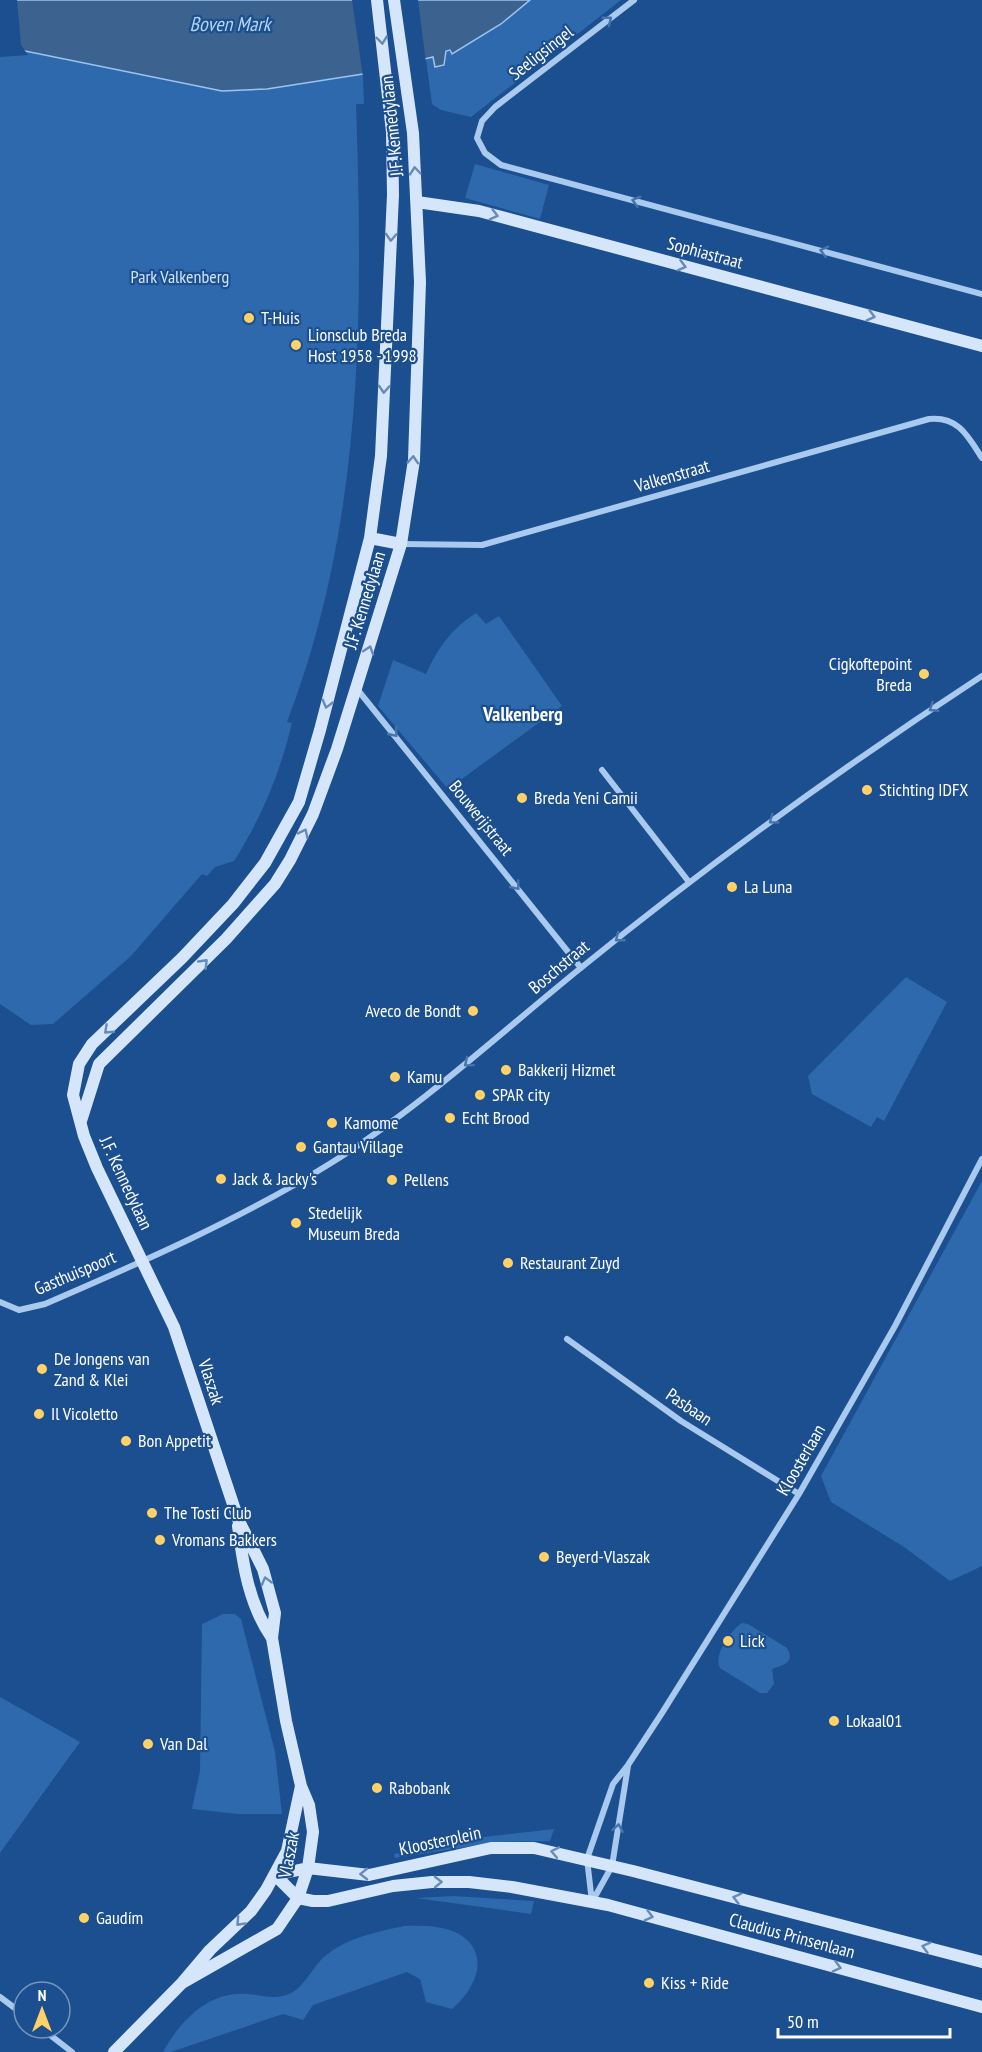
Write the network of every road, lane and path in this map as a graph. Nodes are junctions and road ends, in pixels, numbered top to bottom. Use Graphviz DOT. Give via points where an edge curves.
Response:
graph roads {
  1 [pos="377,0"];
  2 [pos="394,0"];
  3 [pos="634,0"];
  4 [pos="477,138"];
  5 [pos="417,202"];
  6 [pos="982,294"];
  7 [pos="982,346"];
  8 [pos="982,458"];
  9 [pos="370,538"];
  10 [pos="401,544"];
  11 [pos="982,676"];
  12 [pos="356,689"];
  13 [pos="602,770"];
  14 [pos="689,882"];
  15 [pos="581,968"];
  16 [pos="81,1121"];
  17 [pos="982,1159"];
  18 [pos="143,1259"];
  19 [pos="0,1302"];
  20 [pos="567,1339"];
  21 [pos="799,1494"];
  22 [pos="238,1518"];
  23 [pos="272,1638"];
  24 [pos="628,1766"];
  25 [pos="301,1786"];
  26 [pos="587,1859"];
  27 [pos="612,1866"];
  28 [pos="308,1868"];
  29 [pos="275,1875"];
  30 [pos="298,1898"];
  31 [pos="592,1902"];
  32 [pos="982,1962"];
  33 [pos="182,1983"];
  34 [pos="982,2007"];
  35 [pos="56,2040"];
  36 [pos="72,2052"];
  37 [pos="114,2052"];
  1 -- 9 [label="street, J.F. Kennedylaan, one-way" via="392,132 392,215 381,456"];
  5 -- 2 [label="street, J.F. Kennedylaan, one-way" via="413,134"];
  4 -- 3 [label="street, Seeligsingel, one-way" via="482,121 495,107"];
  6 -- 4 [label="street, Sophiastraat, one-way" via="501,165 485,153"];
  5 -- 7 [label="street, Sophiastraat, one-way" via="479,211"];
  10 -- 5 [label="street, J.F. Kennedylaan, one-way" via="414,460 420,282"];
  8 -- 10 [label="street, Valkenstraat" via="961,427 949,420 922,420 482,545"];
  9 -- 10 [label="street"];
  9 -- 16 [label="street, J.F. Kennedylaan, one-way" via="320,730 292,816 266,863 233,904 151,990 92,1044 79,1064 74,1083 73,1102"];
  12 -- 10 [label="street, J.F. Kennedylaan, one-way"];
  11 -- 14 [label="street, Boschstraat, one-way" via="864,754"];
  12 -- 15 [label="street, Bouwerijstraat, one-way"];
  16 -- 12 [label="street, J.F. Kennedylaan, one-way" via="99,1064 196,970 280,876 313,814"];
  13 -- 14 [label="street"];
  14 -- 15 [label="street, Boschstraat, one-way"];
  15 -- 18 [label="street, Boschstraat, one-way" via="451,1078 331,1163 257,1205"];
  16 -- 18 [label="street, J.F. Kennedylaan" via="97,1168"];
  17 -- 21 [label="street, Kloosterlaan" via="895,1326"];
  18 -- 19 [label="street, Gasthuispoort" via="45,1304 19,1310"];
  18 -- 22 [label="street, Vlaszak" via="174,1327"];
  20 -- 21 [label="street, Pasbaan" via="681,1421"];
  21 -- 24 [label="street, Kloosterlaan"];
  22 -- 23 [label="street, Vlaszak" via="243,1563 259,1618"];
  23 -- 22 [label="street, Vlaszak, one-way" via="275,1613 263,1569"];
  23 -- 25 [label="street, Vlaszak"];
  24 -- 26 [label="street, Kloosterlaan" via="612,1784"];
  27 -- 24 [label="street, Kloosterlaan, one-way"];
  25 -- 28 [label="street, Vlaszak" via="313,1832"];
  25 -- 29 [label="street, Vlaszak" via="287,1851"];
  26 -- 27 [label="street, Kloosterplein"];
  26 -- 28 [label="street, Kloosterplein, one-way" via="514,1847 491,1848 369,1875"];
  26 -- 31 [label="street, Kloosterlaan"];
  27 -- 31 [label="street, Kloosterlaan"];
  32 -- 27 [label="street, Claudius Prinsenlaan, one-way"];
  28 -- 29 [label="street, Kloosterplein"];
  28 -- 30 [label="street, Vlaszak"];
  29 -- 30 [label="street"];
  29 -- 33 [label="street, one-way" via="251,1911"];
  30 -- 31 [label="street, Kloosterplein, one-way" via="328,1901 411,1884 469,1882"];
  30 -- 33 [label="street" via="277,1929"];
  31 -- 34 [label="street, Claudius Prinsenlaan, one-way"];
  33 -- 37 [label="street"];
  35 -- 36 [label="street"];
}
